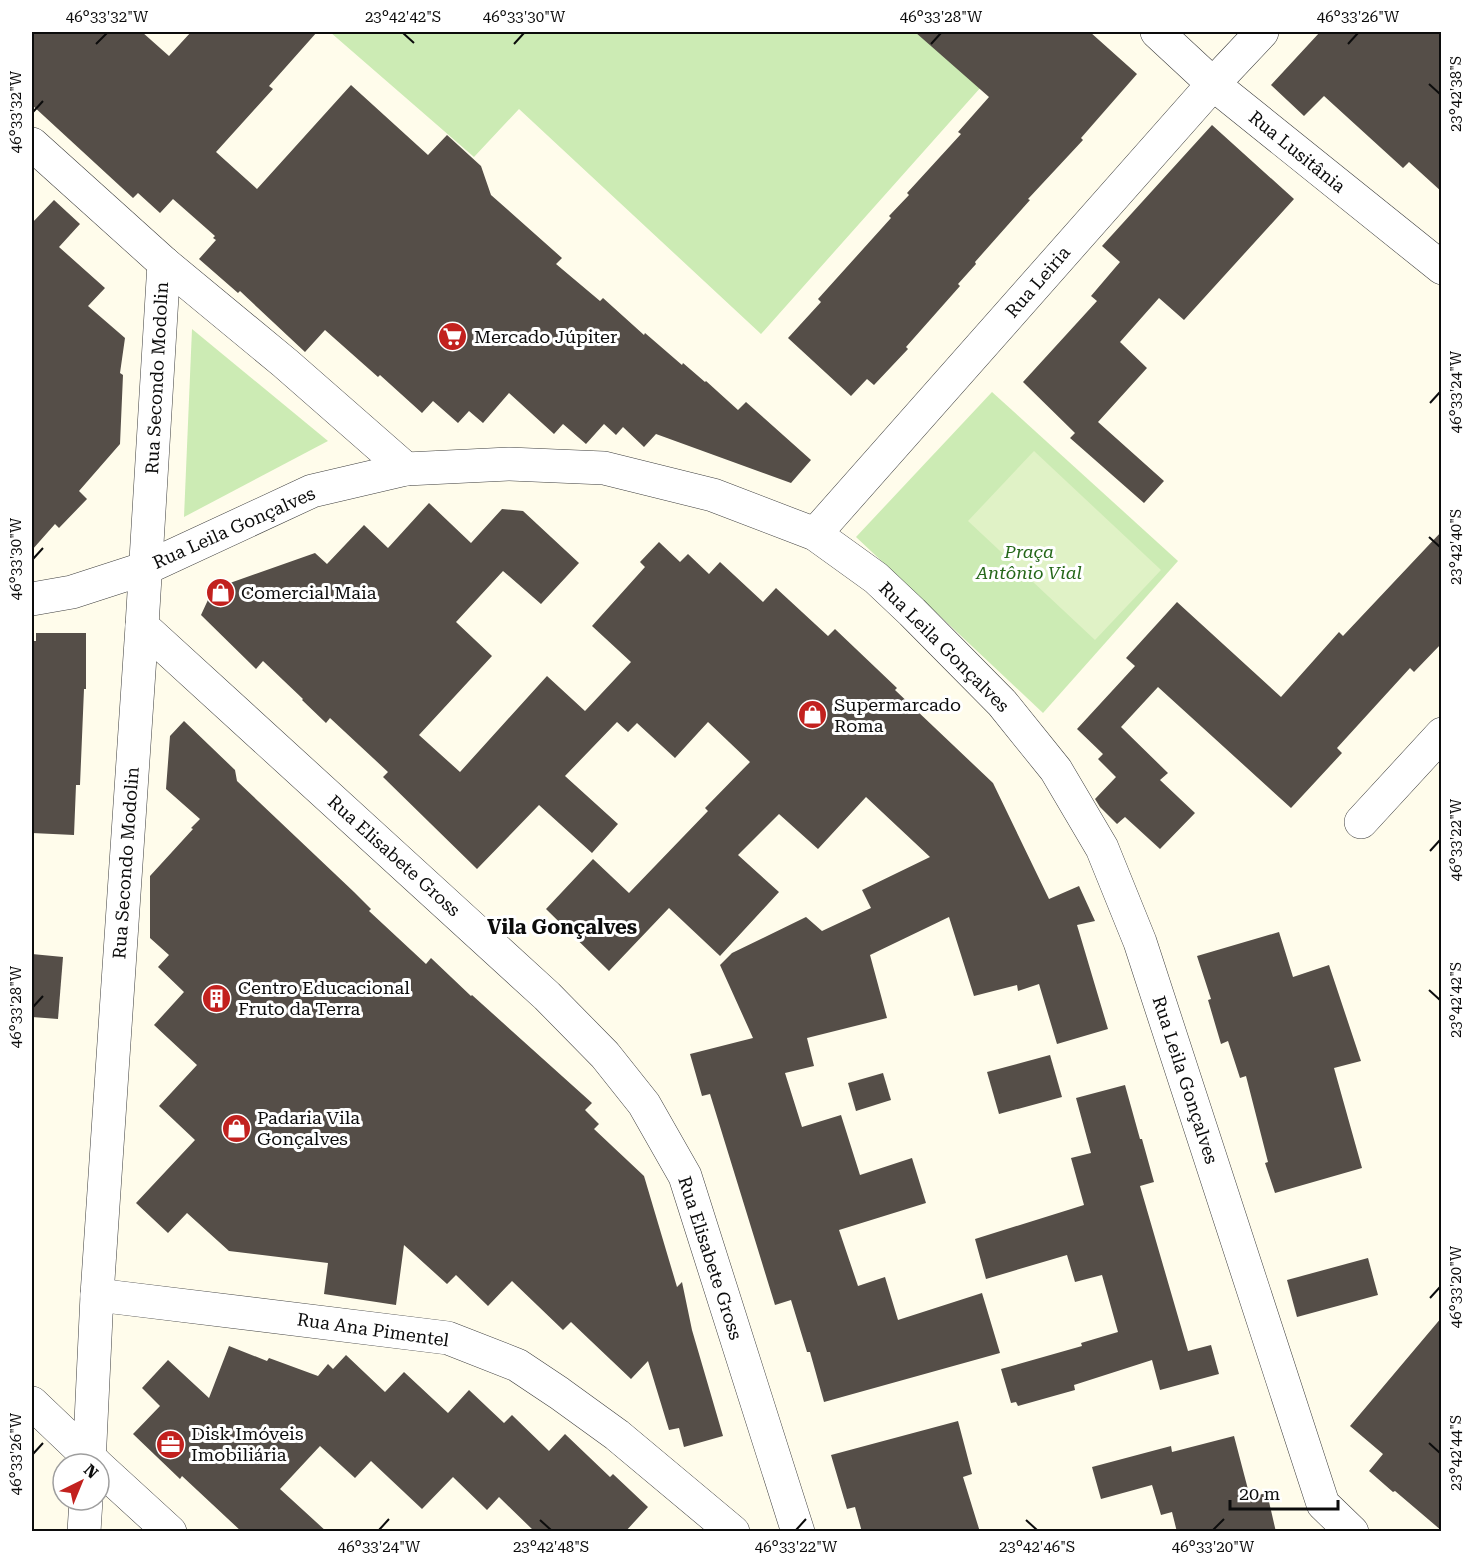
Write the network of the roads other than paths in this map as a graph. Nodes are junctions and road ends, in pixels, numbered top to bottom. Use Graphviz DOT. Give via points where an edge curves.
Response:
graph roads {
  1 [pos="1157,32"];
  2 [pos="1262,32"];
  3 [pos="1213,84"];
  4 [pos="32,144"];
  5 [pos="164,262"];
  6 [pos="1442,268"];
  7 [pos="406,469"];
  8 [pos="816,534"];
  9 [pos="146,568"];
  10 [pos="32,599"];
  11 [pos="142,626"];
  12 [pos="1442,734"];
  13 [pos="1361,822"];
  14 [pos="97,1295"];
  15 [pos="32,1403"];
  16 [pos="83,1452"];
  17 [pos="94,1452"];
  18 [pos="111,1478"];
  19 [pos="85,1512"];
  20 [pos="1322,1518"];
  21 [pos="84,1532"];
  22 [pos="170,1532"];
  23 [pos="733,1532"];
  24 [pos="798,1532"];
  25 [pos="1352,1532"];
  1 -- 3 [label="street, Rua Lusitânia"];
  2 -- 3 [label="street, Rua Leiria"];
  3 -- 6 [label="street, Rua Lusitânia"];
  3 -- 8 [label="street, Rua Leiria"];
  4 -- 5 [label="street"];
  5 -- 7 [label="street"];
  5 -- 9 [label="street, Rua Secondo Modolin"];
  7 -- 8 [label="street, Rua Leila Gonçalves" via="509,464 604,468 713,495"];
  7 -- 9 [label="street, Rua Leila Gonçalves" via="312,491"];
  8 -- 20 [label="street, Rua Leila Gonçalves" via="905,605 1002,703 1056,770 1101,849 1140,942"];
  9 -- 10 [label="street, Rua Leila Gonçalves" via="72,592"];
  9 -- 11 [label="street, Rua Secondo Modolin"];
  11 -- 14 [label="street, Rua Secondo Modolin"];
  11 -- 24 [label="street, Rua Elisabete Gross" via="547,996 605,1055 644,1104 685,1176"];
  12 -- 13 [label="street"];
  14 -- 17 [label="street, Rua Secondo Modolin"];
  14 -- 23 [label="street, Rua Ana Pimentel" via="448,1338 517,1365 617,1435"];
  15 -- 16 [label="street"];
  18 -- 22 [label="street"];
  19 -- 21 [label="street"];
  20 -- 25 [label="street, Rua Leila Gonçalves"];
}
